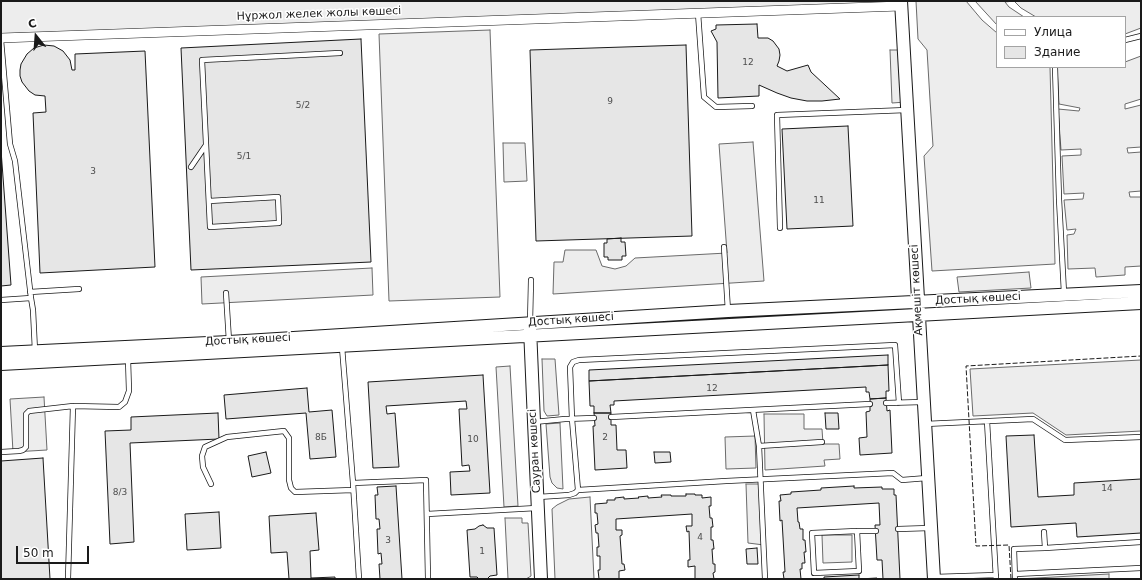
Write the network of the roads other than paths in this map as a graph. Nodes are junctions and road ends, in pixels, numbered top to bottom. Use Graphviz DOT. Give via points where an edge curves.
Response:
graph roads {
  1 [pos="901,4"];
  2 [pos="698,13"];
  3 [pos="1141,36"];
  4 [pos="1,39"];
  5 [pos="1126,40"];
  6 [pos="340,53"];
  7 [pos="1054,68"];
  8 [pos="752,106"];
  9 [pos="907,110"];
  10 [pos="206,145"];
  11 [pos="191,166"];
  12 [pos="208,201"];
  13 [pos="780,228"];
  14 [pos="724,246"];
  15 [pos="530,280"];
  16 [pos="80,289"];
  17 [pos="1141,291"];
  18 [pos="30,292"];
  19 [pos="226,293"];
  20 [pos="1064,295"];
  21 [pos="31,298"];
  22 [pos="1,300"];
  23 [pos="918,302"];
  24 [pos="1141,303"];
  25 [pos="728,311"];
  26 [pos="919,314"];
  27 [pos="530,323"];
  28 [pos="530,336"];
  29 [pos="229,342"];
  30 [pos="341,346"];
  31 [pos="35,351"];
  32 [pos="1,353"];
  33 [pos="128,357"];
  34 [pos="1,364"];
  35 [pos="924,402"];
  36 [pos="899,403"];
  37 [pos="870,404"];
  38 [pos="886,404"];
  39 [pos="73,406"];
  40 [pos="753,410"];
  41 [pos="611,417"];
  42 [pos="594,418"];
  43 [pos="572,419"];
  44 [pos="988,421"];
  45 [pos="534,422"];
  46 [pos="925,424"];
  47 [pos="1141,436"];
  48 [pos="822,442"];
  49 [pos="759,446"];
  50 [pos="1,452"];
  51 [pos="928,478"];
  52 [pos="760,479"];
  53 [pos="353,483"];
  54 [pos="211,484"];
  55 [pos="353,490"];
  56 [pos="578,490"];
  57 [pos="538,502"];
  58 [pos="427,514"];
  59 [pos="931,528"];
  60 [pos="898,529"];
  61 [pos="857,531"];
  62 [pos="876,531"];
  63 [pos="1044,532"];
  64 [pos="1141,542"];
  65 [pos="1045,548"];
  66 [pos="1141,568"];
  67 [pos="1015,576"];
  68 [pos="996,577"];
  69 [pos="934,578"];
  70 [pos="68,579"];
  71 [pos="359,579"];
  72 [pos="428,579"];
  73 [pos="542,579"];
  74 [pos="765,579"];
  1 -- 2 [label="street, Нұржол желек жолы көшесі"];
  1 -- 9 [label="street, Ақмешіт көшесі"];
  2 -- 4 [label="street, Нұржол желек жолы көшесі"];
  2 -- 8 [label="lane" via="704,97 716,107"];
  3 -- 5 [label="lane"];
  4 -- 18 [label="lane" via="10,144 15,161"];
  6 -- 10 [label="lane" via="202,60"];
  7 -- 20 [label="lane"];
  9 -- 13 [label="lane" via="777,115"];
  9 -- 23 [label="street, Ақмешіт көшесі"];
  10 -- 11 [label="lane"];
  10 -- 12 [label="lane"];
  12 -- 12 [label="lane" via="210,227 279,223 278,197"];
  14 -- 25 [label="lane"];
  15 -- 27 [label="lane"];
  16 -- 18 [label="lane"];
  17 -- 20 [label="street, Достық көшесі"];
  18 -- 21 [label="lane"];
  19 -- 29 [label="lane"];
  20 -- 23 [label="street, Достық көшесі"];
  21 -- 22 [label="lane"];
  21 -- 31 [label="lane"];
  23 -- 25 [label="street, Достық көшесі"];
  23 -- 26 [label="street, Ақмешіт көшесі"];
  24 -- 26 [label="street, Достық көшесі"];
  25 -- 27 [label="street, Достық көшесі"];
  26 -- 28 [label="street, Достық көшесі"];
  26 -- 35 [label="street, Ақмешіт көшесі"];
  27 -- 28 [label="street, Сауран көшесі"];
  27 -- 29 [label="street, Достық көшесі"];
  28 -- 30 [label="street, Достық көшесі"];
  28 -- 45 [label="street, Сауран көшесі"];
  29 -- 31 [label="street, Достық көшесі"];
  30 -- 33 [label="street, Достық көшесі"];
  30 -- 53 [label="lane"];
  31 -- 32 [label="street, Достық көшесі"];
  33 -- 34 [label="street, Достық көшесі"];
  33 -- 39 [label="lane" via="129,391 125,402 119,407"];
  35 -- 36 [label="lane"];
  35 -- 46 [label="street, Ақмешіт көшесі"];
  36 -- 38 [label="lane"];
  36 -- 43 [label="lane" via="895,345 579,360 573,362 570,367"];
  37 -- 40 [label="lane"];
  39 -- 50 [label="lane" via="29,411 26,414 26,447 23,450"];
  39 -- 70 [label="lane"];
  40 -- 41 [label="lane"];
  40 -- 49 [label="lane"];
  42 -- 43 [label="lane"];
  43 -- 45 [label="lane"];
  43 -- 56 [label="lane"];
  44 -- 46 [label="lane"];
  44 -- 47 [label="lane" via="1033,418 1065,440"];
  44 -- 68 [label="lane"];
  45 -- 57 [label="street, Сауран көшесі"];
  46 -- 51 [label="street, Ақмешіт көшесі"];
  48 -- 49 [label="lane"];
  49 -- 52 [label="lane"];
  51 -- 52 [label="lane" via="902,480 893,473"];
  51 -- 59 [label="street, Ақмешіт көшесі"];
  52 -- 56 [label="lane"];
  52 -- 74 [label="lane"];
  53 -- 55 [label="lane"];
  53 -- 58 [label="lane" via="426,480"];
  54 -- 55 [label="lane" via="203,467 202,456 205,447 227,437 284,431 289,438 288,480 295,492"];
  55 -- 71 [label="lane"];
  56 -- 57 [label="lane" via="569,495"];
  57 -- 58 [label="lane"];
  57 -- 73 [label="street, Сауран көшесі"];
  58 -- 72 [label="lane"];
  59 -- 60 [label="lane"];
  59 -- 69 [label="street, Ақмешіт көшесі"];
  61 -- 61 [label="lane" via="812,533 814,573 859,571"];
  61 -- 62 [label="lane"];
  63 -- 65 [label="lane"];
  64 -- 65 [label="lane"];
  65 -- 67 [label="lane" via="1014,549"];
  66 -- 67 [label="lane"];
  68 -- 69 [label="lane"];
}
